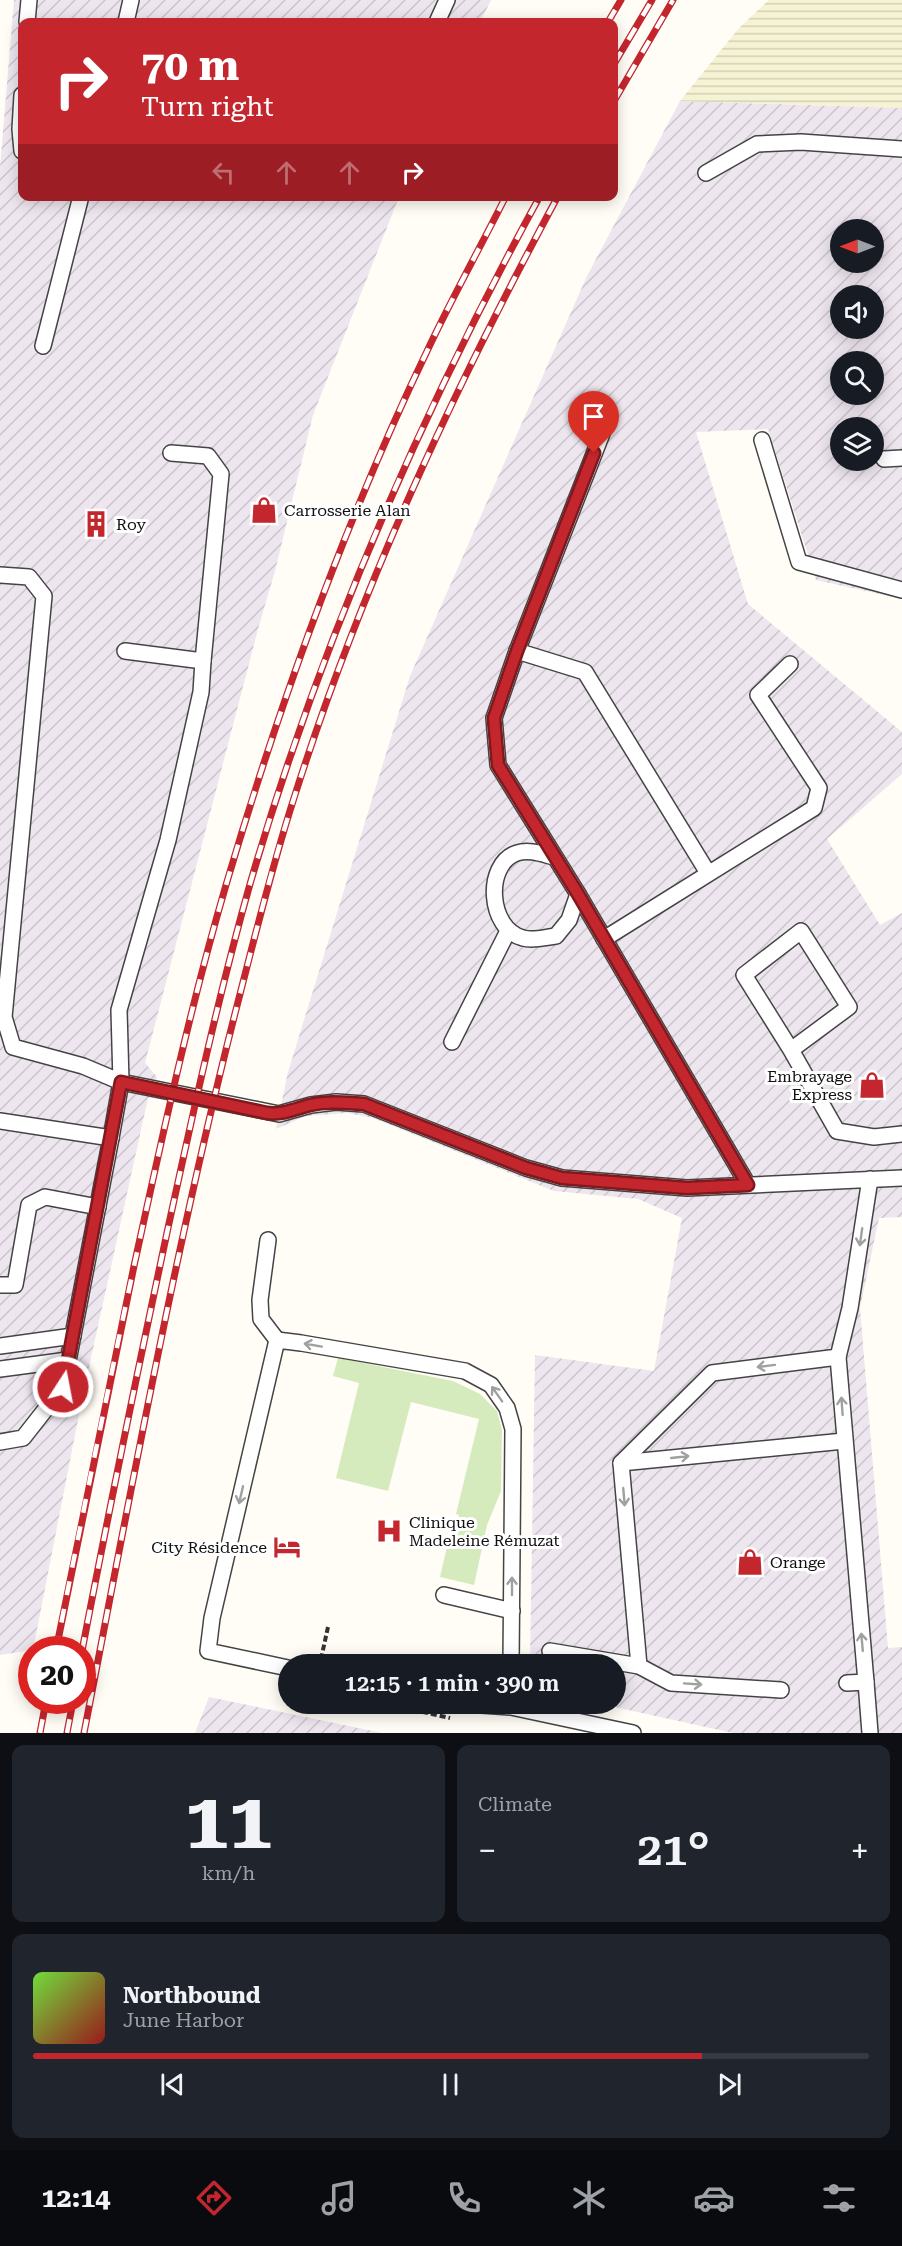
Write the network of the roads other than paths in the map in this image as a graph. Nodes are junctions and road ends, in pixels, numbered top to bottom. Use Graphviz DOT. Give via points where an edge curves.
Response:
graph roads {
  1 [pos="29,0"];
  2 [pos="131,0"];
  3 [pos="447,0"];
  4 [pos="27,18"];
  5 [pos="127,18"];
  6 [pos="439,18"];
  7 [pos="902,149"];
  8 [pos="706,173"];
  9 [pos="79,201"];
  10 [pos="43,346"];
  11 [pos="603,431"];
  12 [pos="762,440"];
  13 [pos="171,453"];
  14 [pos="902,458"];
  15 [pos="884,459"];
  16 [pos="0,575"];
  17 [pos="902,590"];
  18 [pos="125,651"];
  19 [pos="517,651"];
  20 [pos="202,661"];
  21 [pos="790,664"];
  22 [pos="554,857"];
  23 [pos="708,873"];
  24 [pos="578,894"];
  25 [pos="508,931"];
  26 [pos="604,939"];
  27 [pos="452,1042"];
  28 [pos="791,1050"];
  29 [pos="121,1082"];
  30 [pos="0,1121"];
  31 [pos="902,1134"];
  32 [pos="111,1138"];
  33 [pos="902,1178"];
  34 [pos="870,1179"];
  35 [pos="748,1185"];
  36 [pos="98,1207"];
  37 [pos="268,1240"];
  38 [pos="0,1286"];
  39 [pos="73,1336"];
  40 [pos="277,1340"];
  41 [pos="0,1346"];
  42 [pos="838,1357"];
  43 [pos="68,1360"];
  44 [pos="0,1369"];
  45 [pos="844,1441"];
  46 [pos="0,1442"];
  47 [pos="621,1463"];
  48 [pos="444,1595"];
  49 [pos="512,1611"];
  50 [pos="550,1652"];
  51 [pos="512,1654"];
  52 [pos="278,1666"];
  53 [pos="639,1666"];
  54 [pos="866,1682"];
  55 [pos="847,1683"];
  56 [pos="781,1690"];
  57 [pos="547,1714"];
  58 [pos="633,1733"];
  59 [pos="870,1733"];
  1 -- 4 [label="lane"];
  2 -- 5 [label="lane"];
  3 -- 6 [label="lane"];
  7 -- 8 [label="lane" via="801,142 757,144"];
  9 -- 10 [label="lane"];
  11 -- 19 [label="lane"];
  12 -- 17 [label="lane" via="799,562"];
  13 -- 20 [label="lane" via="208,456 220,474"];
  14 -- 15 [label="lane"];
  16 -- 29 [label="lane" via="29,577 44,596 4,1017 13,1047 83,1066"];
  18 -- 20 [label="lane"];
  19 -- 22 [label="lane" via="494,718 498,765"];
  19 -- 23 [label="lane" via="585,672"];
  20 -- 29 [label="lane" via="201,692 168,840 119,1010"];
  21 -- 23 [label="lane" via="758,695 819,788 814,808"];
  22 -- 24 [label="lane"];
  22 -- 25 [label="lane" via="530,851 516,853 502,862 493,893 496,911"];
  23 -- 26 [label="lane"];
  24 -- 25 [label="lane" via="569,920 556,936 525,939"];
  24 -- 26 [label="lane"];
  25 -- 27 [label="lane"];
  26 -- 35 [label="lane"];
  28 -- 28 [label="lane" via="744,975 801,931 849,1006"];
  28 -- 31 [label="lane" via="837,1131 874,1137"];
  29 -- 32 [label="lane"];
  29 -- 35 [label="lane" via="273,1114 327,1103 364,1104 526,1168 562,1178 687,1188"];
  30 -- 32 [label="lane"];
  32 -- 36 [label="lane"];
  33 -- 34 [label="lane"];
  34 -- 35 [label="lane"];
  34 -- 42 [label="lane, one-way" via="850,1308"];
  36 -- 38 [label="lane" via="45,1197 29,1205 15,1285"];
  36 -- 39 [label="lane"];
  37 -- 40 [label="lane" via="261,1319"];
  39 -- 41 [label="lane"];
  39 -- 43 [label="lane"];
  49 -- 40 [label="lane, one-way" via="513,1429 507,1408 491,1385 465,1371"];
  40 -- 52 [label="lane, one-way" via="212,1618 208,1651"];
  45 -- 42 [label="lane, one-way"];
  42 -- 47 [label="lane, one-way" via="712,1373"];
  43 -- 44 [label="lane"];
  43 -- 46 [label="lane" via="63,1387 23,1438"];
  47 -- 45 [label="lane, one-way"];
  54 -- 45 [label="lane, one-way"];
  47 -- 53 [label="lane, one-way"];
  48 -- 49 [label="lane"];
  49 -- 51 [label="lane"];
  50 -- 53 [label="lane"];
  53 -- 56 [label="lane, one-way" via="671,1683"];
  54 -- 55 [label="lane"];
  54 -- 59 [label="lane"];
  57 -- 58 [label="lane"];
}
